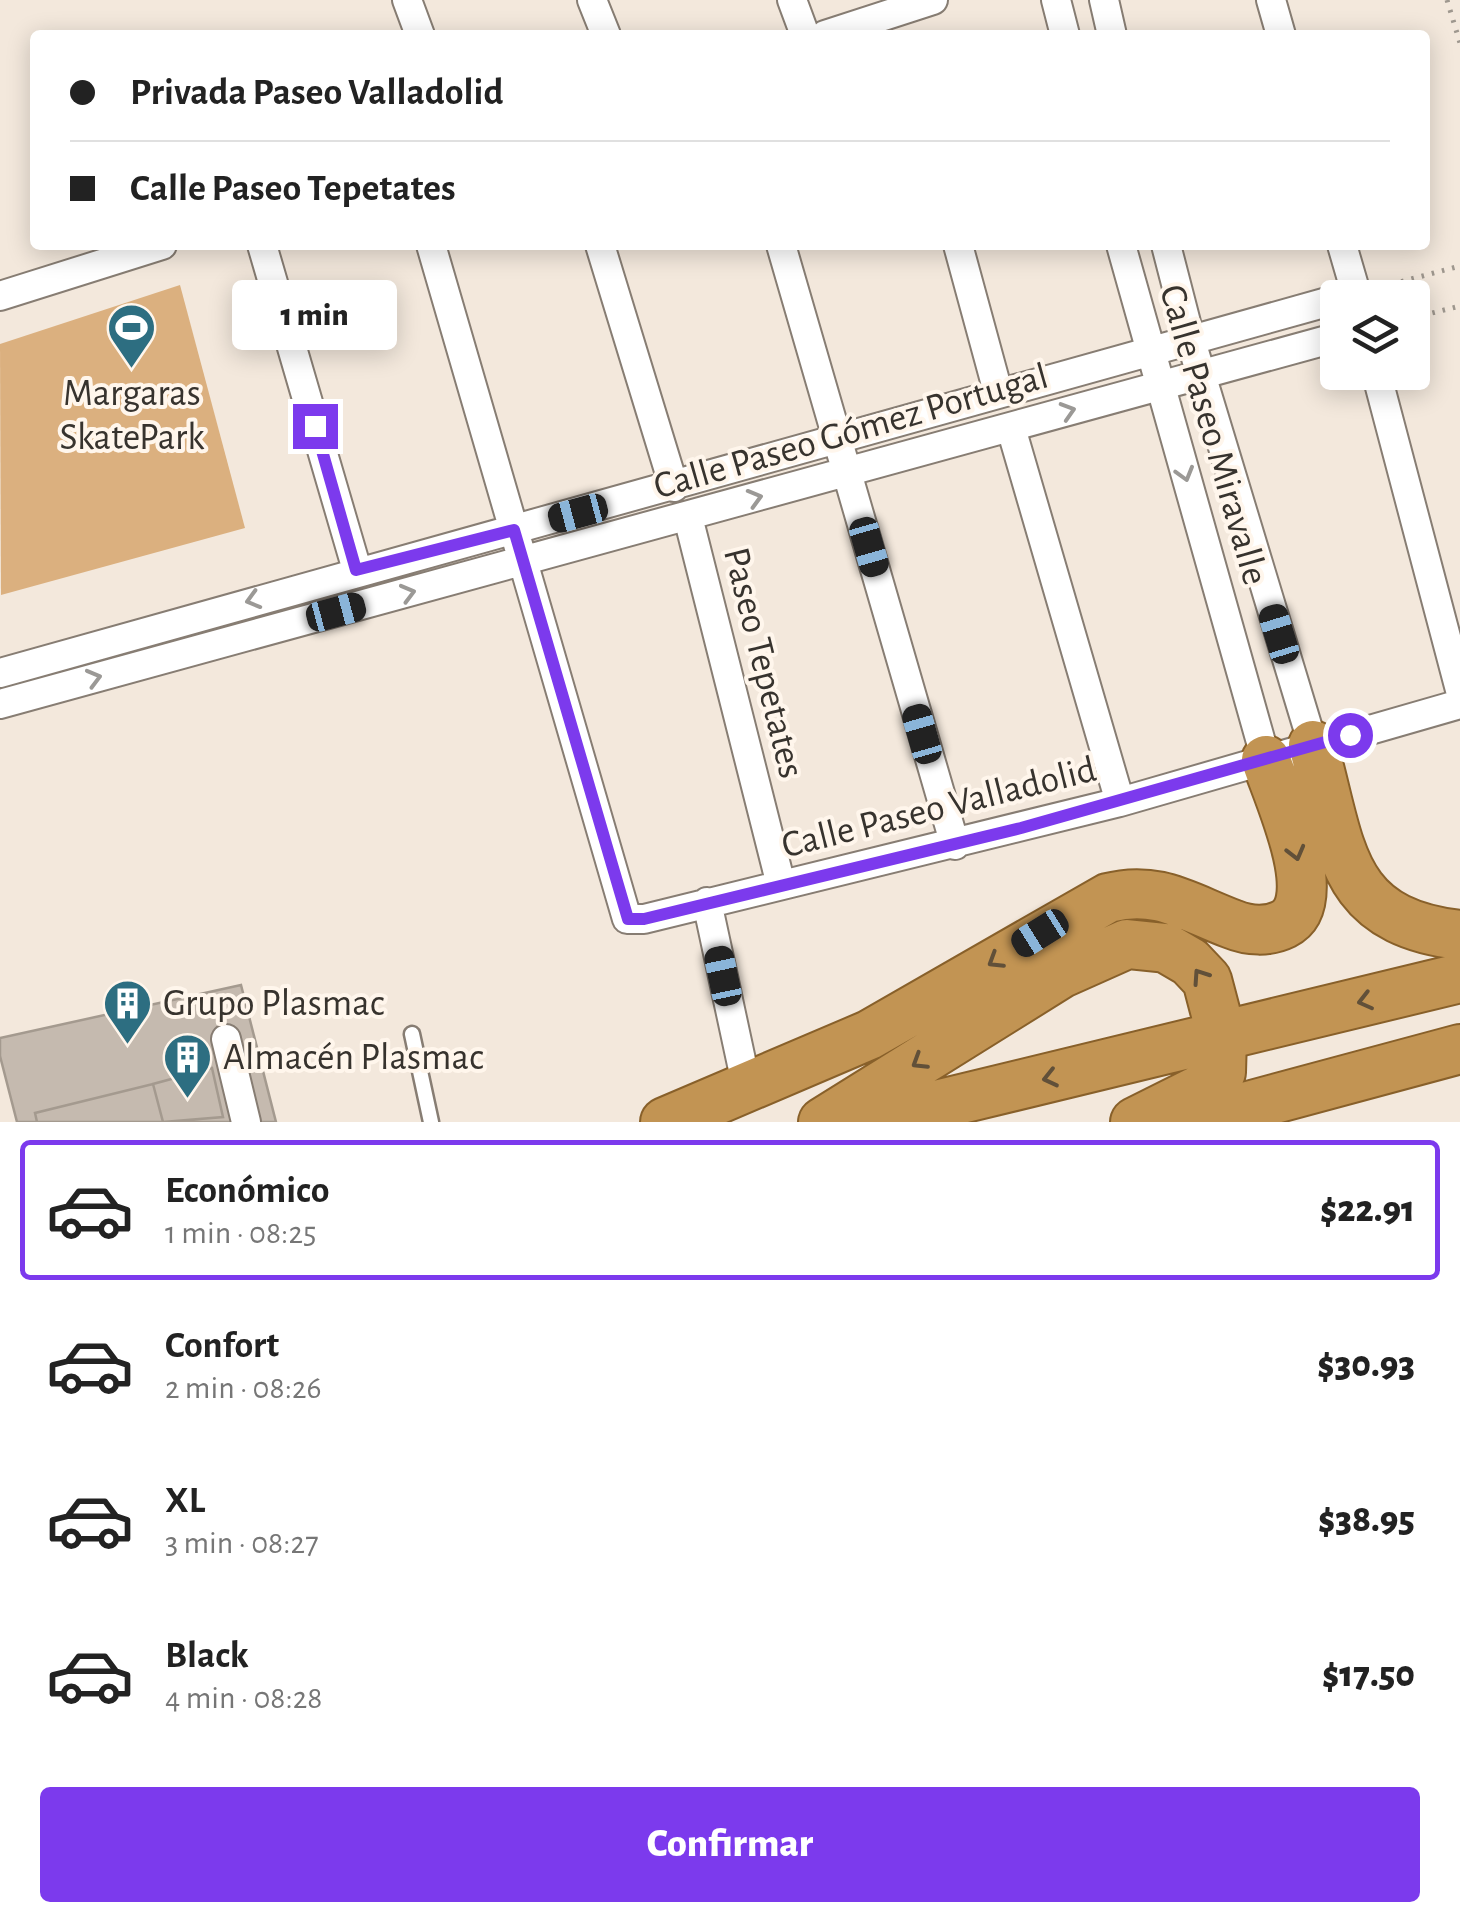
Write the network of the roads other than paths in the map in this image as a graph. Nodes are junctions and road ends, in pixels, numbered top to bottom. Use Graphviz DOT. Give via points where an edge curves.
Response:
graph roads {
  1 [pos="407,0"];
  2 [pos="592,0"];
  3 [pos="792,0"];
  4 [pos="933,0"];
  5 [pos="1056,0"];
  6 [pos="1104,0"];
  7 [pos="1271,0"];
  8 [pos="896,24"];
  9 [pos="418,30"];
  10 [pos="604,30"];
  11 [pos="803,30"];
  12 [pos="857,30"];
  13 [pos="1065,30"];
  14 [pos="1111,30"];
  15 [pos="1280,30"];
  16 [pos="146,250"];
  17 [pos="263,250"];
  18 [pos="432,250"];
  19 [pos="602,250"];
  20 [pos="782,250"];
  21 [pos="959,250"];
  22 [pos="1122,250"];
  23 [pos="1167,250"];
  24 [pos="1342,250"];
  25 [pos="1344,280"];
  26 [pos="0,296"];
  27 [pos="1320,303"];
  28 [pos="1190,338"];
  29 [pos="1320,342"];
  30 [pos="1148,349"];
  31 [pos="1200,373"];
  32 [pos="1160,384"];
  33 [pos="1381,390"];
  34 [pos="998,392"];
  35 [pos="1012,428"];
  36 [pos="838,438"];
  37 [pos="847,472"];
  38 [pos="674,487"];
  39 [pos="688,517"];
  40 [pos="514,530"];
  41 [pos="522,562"];
  42 [pos="356,570"];
  43 [pos="0,673"];
  44 [pos="1460,690"];
  45 [pos="0,704"];
  46 [pos="1460,704"];
  47 [pos="1312,745"];
  48 [pos="1266,760"];
  49 [pos="1120,802"];
  50 [pos="955,846"];
  51 [pos="781,885"];
  52 [pos="707,902"];
  53 [pos="1460,935"];
  54 [pos="1460,978"];
  55 [pos="412,1034"];
  56 [pos="1222,1037"];
  57 [pos="226,1039"];
  58 [pos="1460,1050"];
  59 [pos="748,1088"];
  60 [pos="246,1122"];
  61 [pos="431,1122"];
  62 [pos="666,1122"];
  63 [pos="823,1122"];
  64 [pos="866,1122"];
  65 [pos="1134,1122"];
  66 [pos="1189,1122"];
  1 -- 9 [label="street"];
  2 -- 10 [label="street"];
  3 -- 11 [label="street"];
  4 -- 8 [label="street"];
  5 -- 13 [label="street"];
  6 -- 14 [label="street"];
  7 -- 15 [label="street"];
  8 -- 12 [label="street"];
  16 -- 26 [label="street"];
  17 -- 42 [label="street"];
  18 -- 40 [label="street"];
  19 -- 38 [label="street"];
  20 -- 36 [label="street"];
  21 -- 34 [label="street"];
  22 -- 30 [label="street, Calle Paseo Miravalle"];
  23 -- 28 [label="street, Calle Paseo Miravalle"];
  24 -- 25 [label="street"];
  27 -- 28 [label="street, Calle Paseo Gómez Portugal"];
  28 -- 30 [label="street, Calle Paseo Gómez Portugal"];
  28 -- 31 [label="street, Calle Paseo Miravalle"];
  29 -- 31 [label="street, Calle Paseo Gómez Portugal"];
  30 -- 32 [label="street, Calle Paseo Miravalle"];
  30 -- 34 [label="street, Calle Paseo Gómez Portugal"];
  31 -- 32 [label="street, Calle Paseo Gómez Portugal"];
  31 -- 47 [label="street, Calle Paseo Miravalle"];
  35 -- 32 [label="street, Calle Paseo Gómez Portugal, one-way"];
  32 -- 48 [label="street, Calle Paseo Miravalle, one-way"];
  33 -- 44 [label="street"];
  34 -- 36 [label="street, Calle Paseo Gómez Portugal"];
  35 -- 37 [label="street, Calle Paseo Gómez Portugal"];
  35 -- 49 [label="street"];
  36 -- 37 [label="street"];
  36 -- 38 [label="street, Calle Paseo Gómez Portugal"];
  39 -- 37 [label="street, Calle Paseo Gómez Portugal, one-way"];
  37 -- 50 [label="street"];
  38 -- 40 [label="street, Calle Paseo Gómez Portugal"];
  39 -- 41 [label="street, Calle Paseo Gómez Portugal"];
  39 -- 51 [label="street, Paseo Tepetates"];
  40 -- 41 [label="street"];
  40 -- 42 [label="street, Calle Paseo Gómez Portugal"];
  45 -- 41 [label="street, Calle Paseo Gómez Portugal, one-way"];
  41 -- 52 [label="street, Calle Paseo Valladolid" via="628,919"];
  42 -- 43 [label="street, Calle Paseo Gómez Portugal, one-way"];
  46 -- 47 [label="street, Calle Paseo Valladolid"];
  47 -- 48 [label="street, Calle Paseo Valladolid"];
  47 -- 53 [label="highway" via="1359,890 1402,925"];
  48 -- 49 [label="street, Calle Paseo Valladolid"];
  48 -- 59 [label="highway, one-way" via="1304,894 1289,922 1254,930 1162,894 1108,898 869,1035"];
  49 -- 50 [label="street, Calle Paseo Valladolid"];
  50 -- 51 [label="street, Calle Paseo Valladolid"];
  51 -- 52 [label="street, Calle Paseo Valladolid"];
  52 -- 59 [label="street"];
  54 -- 56 [label="highway, one-way"];
  55 -- 61 [label="lane"];
  56 -- 63 [label="highway, one-way" via="1206,980 1190,962 1166,948 1127,944 1062,973"];
  56 -- 64 [label="highway, one-way"];
  56 -- 65 [label="highway" via="1221,1072 1213,1083"];
  57 -- 60 [label="street"];
  58 -- 66 [label="highway"];
  59 -- 62 [label="highway"];
}
